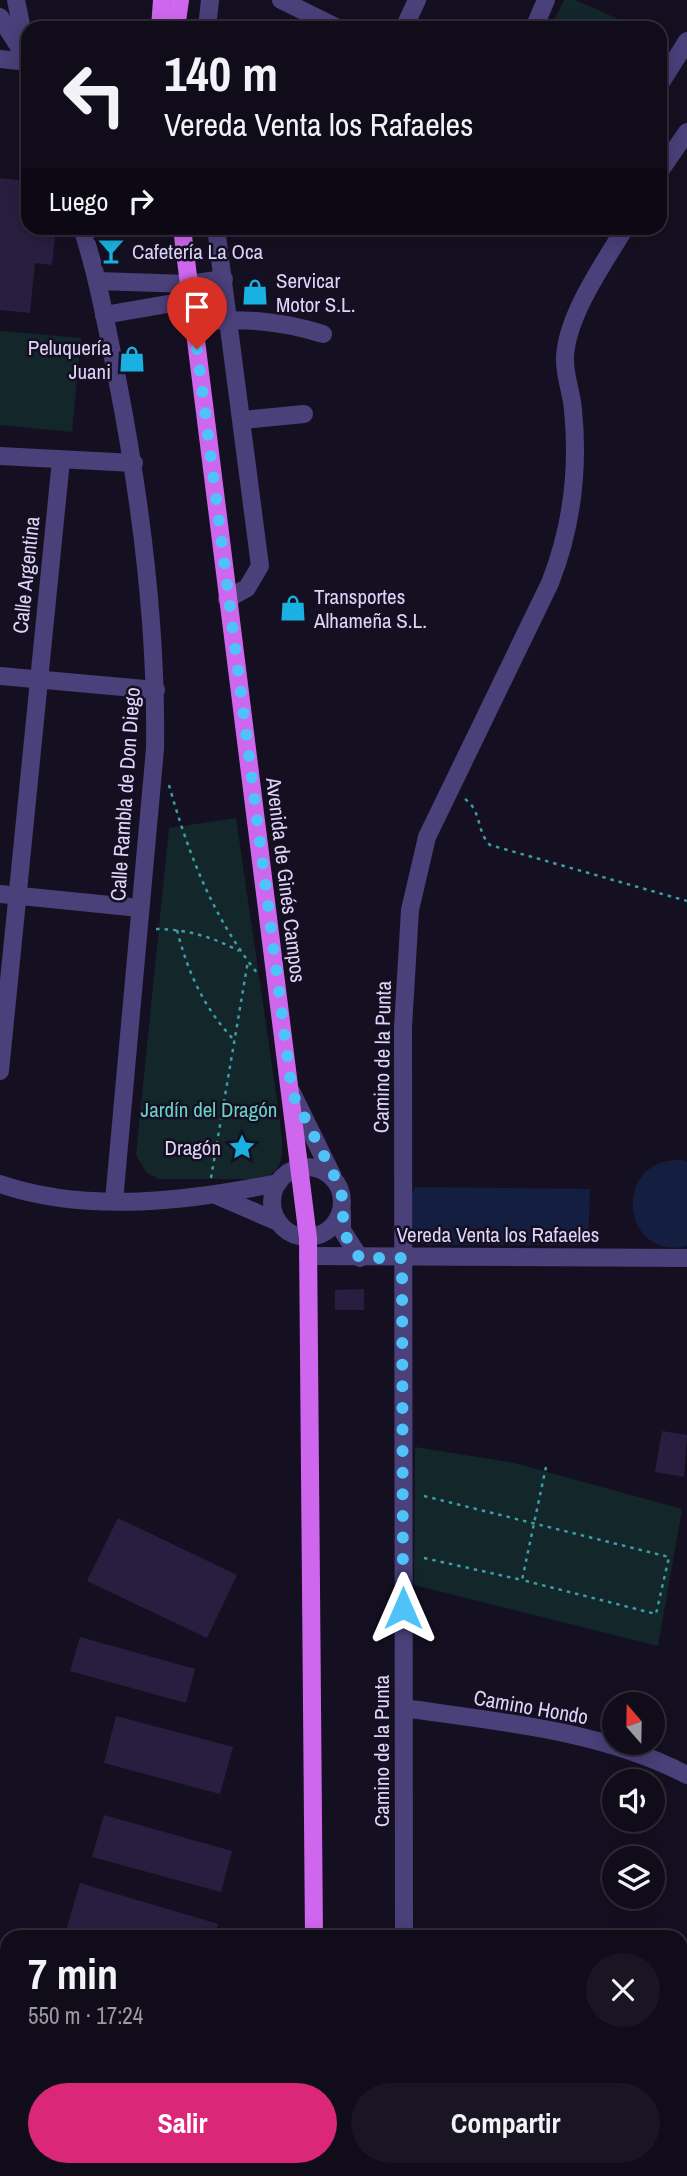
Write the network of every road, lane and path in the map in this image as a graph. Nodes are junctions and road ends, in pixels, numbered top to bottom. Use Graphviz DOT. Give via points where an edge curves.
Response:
graph roads {
  1 [pos="16,0"];
  2 [pos="162,0"];
  3 [pos="180,0"];
  4 [pos="210,0"];
  5 [pos="281,0"];
  6 [pos="417,0"];
  7 [pos="546,0"];
  8 [pos="0,17"];
  9 [pos="160,21"];
  10 [pos="177,21"];
  11 [pos="208,21"];
  12 [pos="324,21"];
  13 [pos="407,21"];
  14 [pos="537,21"];
  15 [pos="21,25"];
  16 [pos="687,41"];
  17 [pos="21,50"];
  18 [pos="0,59"];
  19 [pos="21,60"];
  20 [pos="667,73"];
  21 [pos="687,132"];
  22 [pos="667,161"];
  23 [pos="84,235"];
  24 [pos="182,235"];
  25 [pos="217,235"];
  26 [pos="621,235"];
  27 [pos="224,279"];
  28 [pos="97,281"];
  29 [pos="190,292"];
  30 [pos="104,315"];
  31 [pos="229,319"];
  32 [pos="194,322"];
  33 [pos="323,334"];
  34 [pos="304,414"];
  35 [pos="242,421"];
  36 [pos="0,456"];
  37 [pos="61,460"];
  38 [pos="134,463"];
  39 [pos="227,599"];
  40 [pos="0,676"];
  41 [pos="39,680"];
  42 [pos="156,690"];
  43 [pos="166,773"];
  44 [pos="449,793"];
  45 [pos="9,895"];
  46 [pos="687,901"];
  47 [pos="140,908"];
  48 [pos="138,929"];
  49 [pos="177,930"];
  50 [pos="240,952"];
  51 [pos="248,961"];
  52 [pos="279,999"];
  53 [pos="236,1042"];
  54 [pos="0,1071"];
  55 [pos="292,1093"];
  56 [pos="301,1167"];
  57 [pos="333,1177"];
  58 [pos="278,1182"];
  59 [pos="0,1184"];
  60 [pos="211,1195"];
  61 [pos="114,1201"];
  62 [pos="342,1212"];
  63 [pos="278,1222"];
  64 [pos="309,1238"];
  65 [pos="308,1256"];
  66 [pos="360,1258"];
  67 [pos="402,1258"];
  68 [pos="687,1258"];
  69 [pos="546,1467"];
  70 [pos="424,1496"];
  71 [pos="535,1524"];
  72 [pos="424,1558"];
  73 [pos="522,1580"];
  74 [pos="404,1708"];
  75 [pos="687,1775"];
  76 [pos="314,1930"];
  77 [pos="404,1930"];
  1 -- 15 [label="street"];
  2 -- 9 [label="main road"];
  3 -- 10 [label="main road"];
  4 -- 11 [label="street"];
  5 -- 12 [label="street"];
  6 -- 13 [label="street"];
  7 -- 14 [label="street"];
  8 -- 17 [label="street"];
  16 -- 20 [label="street"];
  18 -- 19 [label="street"];
  21 -- 22 [label="street"];
  23 -- 28 [label="street, Calle Rambla de Don Diego"];
  24 -- 29 [label="main road, Avenida de Ginés Campos"];
  25 -- 27 [label="street"];
  26 -- 44 [label="street, Camino de la Punta" via="589,289 570,332 565,358 574,458 566,544"];
  27 -- 29 [label="street"];
  27 -- 31 [label="street"];
  28 -- 29 [label="street"];
  28 -- 30 [label="street, Calle Rambla de Don Diego"];
  29 -- 30 [label="street"];
  29 -- 32 [label="main road, Avenida de Ginés Campos"];
  30 -- 38 [label="street, Calle Rambla de Don Diego"];
  31 -- 32 [label="street"];
  31 -- 33 [label="street" via="285,322"];
  31 -- 35 [label="street"];
  32 -- 39 [label="main road, Avenida de Ginés Campos"];
  34 -- 35 [label="street"];
  35 -- 39 [label="street" via="260,566 247,588"];
  36 -- 37 [label="street"];
  37 -- 38 [label="street"];
  37 -- 41 [label="street, Calle Argentina"];
  38 -- 42 [label="street, Calle Rambla de Don Diego"];
  39 -- 52 [label="main road, Avenida de Ginés Campos"];
  40 -- 41 [label="street"];
  41 -- 42 [label="street"];
  41 -- 45 [label="street, Calle Argentina"];
  42 -- 47 [label="street, Calle Rambla de Don Diego"];
  43 -- 50 [label="path" via="205,890"];
  44 -- 46 [label="path" via="471,803 490,845"];
  44 -- 67 [label="street, Camino de la Punta" via="427,837 410,910"];
  45 -- 47 [label="street"];
  45 -- 54 [label="street, Calle Argentina"];
  47 -- 48 [label="street, Calle Rambla de Don Diego"];
  48 -- 49 [label="path"];
  48 -- 61 [label="street, Calle Rambla de Don Diego"];
  49 -- 50 [label="path" via="215,938"];
  49 -- 53 [label="path" via="208,1010"];
  50 -- 51 [label="path"];
  51 -- 52 [label="path"];
  51 -- 53 [label="path"];
  52 -- 55 [label="main road, Avenida de Ginés Campos"];
  53 -- 60 [label="path"];
  55 -- 56 [label="main road, Avenida de Ginés Campos"];
  55 -- 57 [label="street"];
  56 -- 57 [label="street"];
  56 -- 58 [label="street"];
  56 -- 64 [label="main road, Avenida de Ginés Campos"];
  57 -- 62 [label="street" via="343,1200"];
  58 -- 60 [label="street"];
  58 -- 63 [label="street" via="272,1200"];
  59 -- 61 [label="street" via="74,1200"];
  60 -- 61 [label="street"];
  60 -- 63 [label="street"];
  62 -- 64 [label="street" via="329,1230"];
  62 -- 66 [label="street" via="342,1230"];
  63 -- 64 [label="street" via="297,1236"];
  64 -- 65 [label="main road, Avenida de Ginés Campos"];
  65 -- 66 [label="street, Vereda Venta los Rafaeles"];
  65 -- 76 [label="main road, Avenida de Ginés Campos"];
  66 -- 67 [label="street, Vereda Venta los Rafaeles"];
  67 -- 68 [label="street, Vereda Venta los Rafaeles"];
  67 -- 74 [label="street, Camino de la Punta"];
  69 -- 71 [label="path"];
  70 -- 71 [label="path"];
  71 -- 73 [label="path"];
  71 -- 73 [label="path" via="669,1557 656,1614"];
  72 -- 73 [label="path"];
  74 -- 75 [label="street, Camino Hondo" via="531,1727 624,1748"];
  74 -- 77 [label="street, Camino de la Punta"];
}
